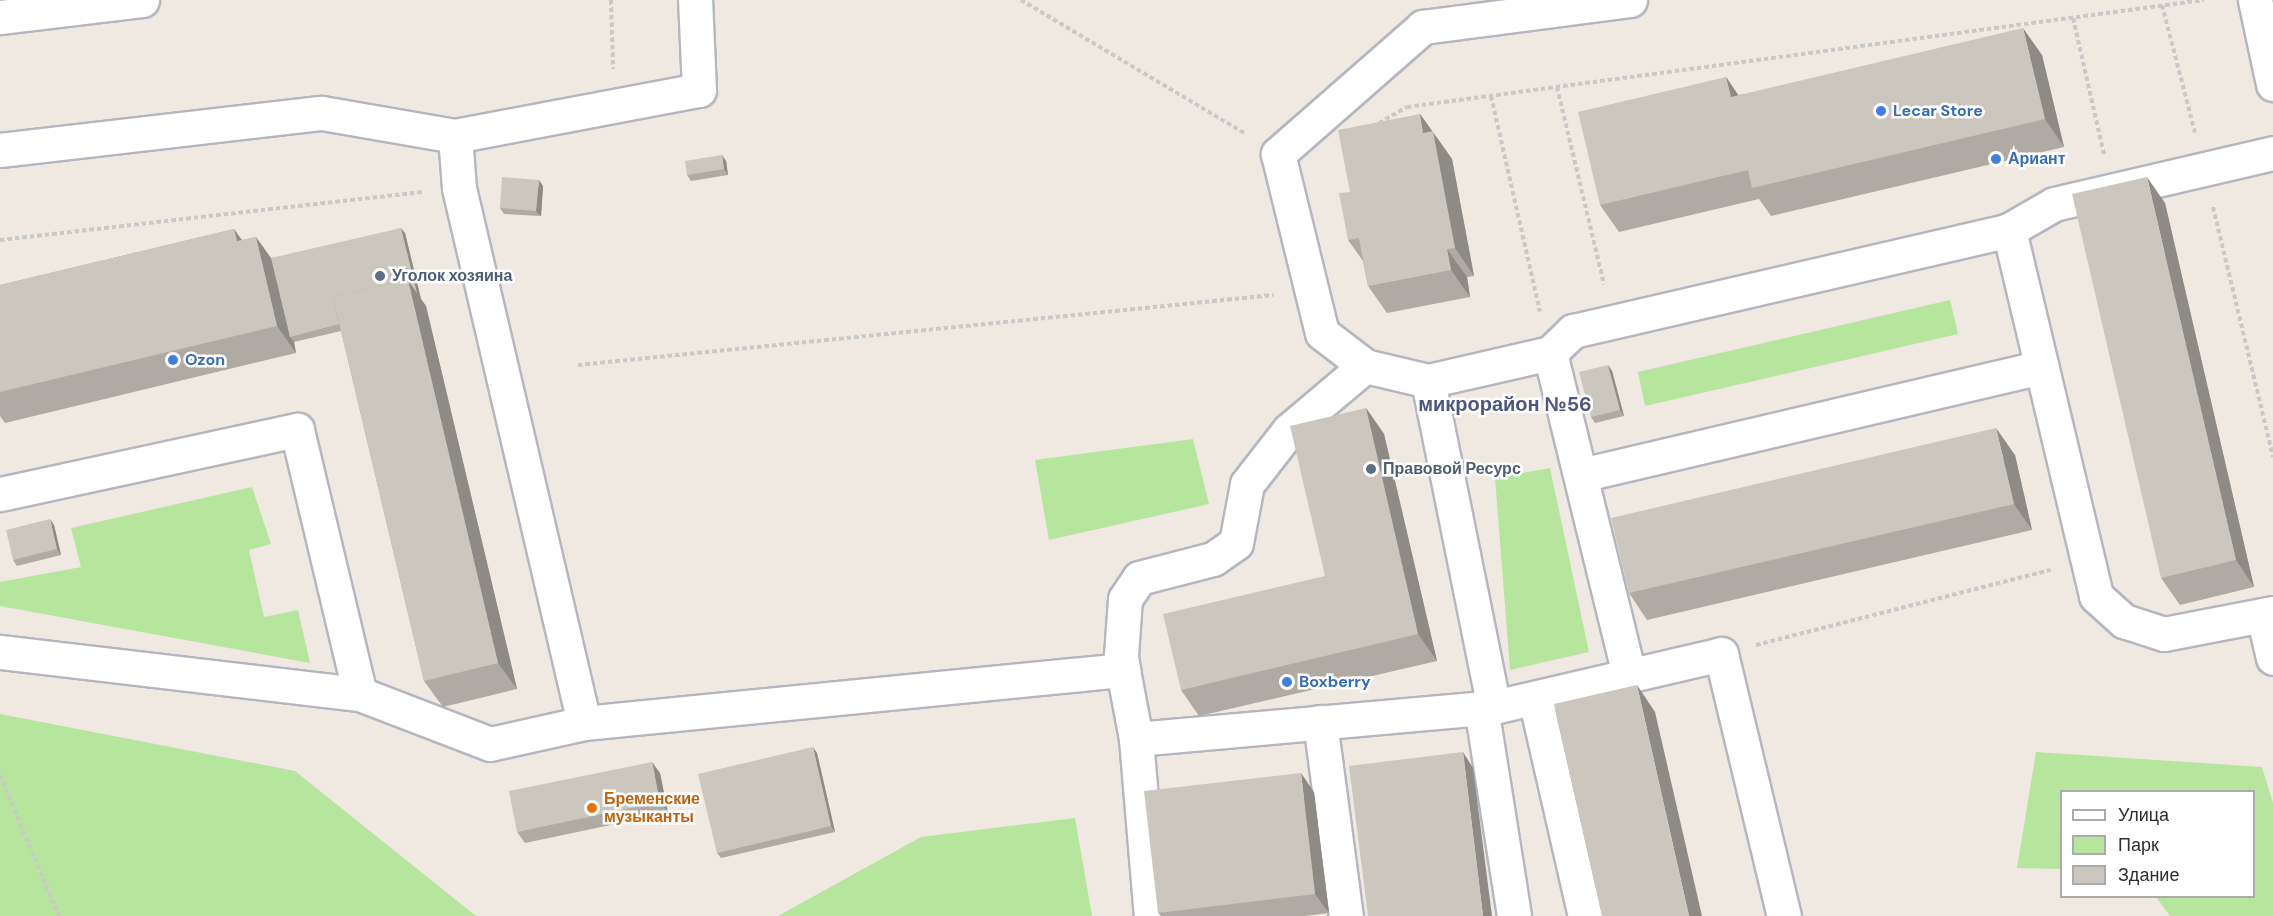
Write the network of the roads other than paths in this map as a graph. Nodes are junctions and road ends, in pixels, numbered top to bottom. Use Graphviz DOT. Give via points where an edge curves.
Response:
graph roads {
  1 [pos="142,0"];
  2 [pos="695,0"];
  3 [pos="1630,0"];
  4 [pos="2254,0"];
  5 [pos="8,11"];
  6 [pos="2273,84"];
  7 [pos="455,136"];
  8 [pos="0,150"];
  9 [pos="2273,153"];
  10 [pos="2009,230"];
  11 [pos="1550,353"];
  12 [pos="1365,366"];
  13 [pos="2042,367"];
  14 [pos="1428,381"];
  15 [pos="1581,475"];
  16 [pos="0,494"];
  17 [pos="2268,614"];
  18 [pos="0,652"];
  19 [pos="2273,658"];
  20 [pos="1123,670"];
  21 [pos="1629,675"];
  22 [pos="360,694"];
  23 [pos="1535,698"];
  24 [pos="1488,707"];
  25 [pos="1320,722"];
  26 [pos="584,723"];
  27 [pos="1136,739"];
  28 [pos="1151,916"];
  29 [pos="1346,916"];
  30 [pos="1514,916"];
  31 [pos="1585,916"];
  32 [pos="1784,916"];
  1 -- 5 [label="street"];
  2 -- 7 [label="street" via="699,90"];
  3 -- 12 [label="street" via="1424,27 1278,154 1322,333"];
  4 -- 6 [label="street"];
  7 -- 8 [label="street" via="322,113"];
  7 -- 26 [label="street" via="459,188"];
  9 -- 10 [label="street" via="2054,204"];
  10 -- 11 [label="street" via="1573,331"];
  10 -- 13 [label="street"];
  11 -- 14 [label="street"];
  11 -- 15 [label="street"];
  12 -- 14 [label="street"];
  12 -- 20 [label="street" via="1289,430 1247,484 1236,543 1213,560 1139,578 1125,599 1120,655"];
  13 -- 15 [label="street"];
  13 -- 17 [label="street" via="2096,596 2124,621 2164,634"];
  14 -- 24 [label="street"];
  15 -- 21 [label="street"];
  16 -- 22 [label="street" via="297,430"];
  17 -- 19 [label="street"];
  18 -- 22 [label="street"];
  20 -- 26 [label="street"];
  20 -- 27 [label="street"];
  21 -- 23 [label="street"];
  21 -- 32 [label="street" via="1720,654"];
  22 -- 26 [label="street" via="490,744"];
  23 -- 24 [label="street"];
  23 -- 31 [label="street"];
  24 -- 25 [label="street"];
  24 -- 30 [label="street"];
  25 -- 27 [label="street"];
  25 -- 29 [label="street"];
  27 -- 28 [label="street"];
}
